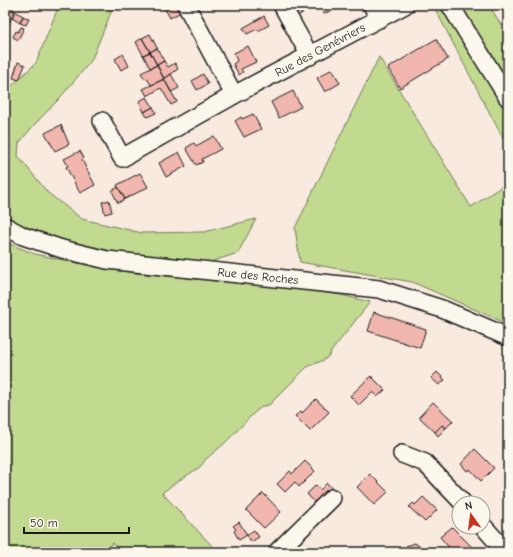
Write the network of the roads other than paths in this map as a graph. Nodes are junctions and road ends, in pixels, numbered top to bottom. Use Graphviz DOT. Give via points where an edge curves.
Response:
graph roads {
  1 [pos="186,5"];
  2 [pos="282,5"];
  3 [pos="406,5"];
  4 [pos="450,5"];
  5 [pos="376,12"];
  6 [pos="310,56"];
  7 [pos="234,96"];
  8 [pos="508,98"];
  9 [pos="102,121"];
  10 [pos="5,226"];
  11 [pos="508,337"];
  12 [pos="402,454"];
  13 [pos="455,495"];
  14 [pos="332,498"];
  15 [pos="491,535"];
  16 [pos="277,552"];
  17 [pos="506,552"];
  1 -- 7 [label="street"];
  2 -- 6 [label="street"];
  3 -- 5 [label="street, Rue des Genévriers"];
  4 -- 8 [label="street"];
  5 -- 6 [label="street, Rue des Genévriers"];
  6 -- 7 [label="street, Rue des Genévriers"];
  7 -- 9 [label="street, Rue des Genévriers" via="122,158"];
  10 -- 11 [label="street, Rue des Roches" via="23,236 62,249 107,260 379,289 442,309"];
  12 -- 13 [label="street" via="425,463"];
  14 -- 16 [label="street"];
  15 -- 17 [label="street"];
}
